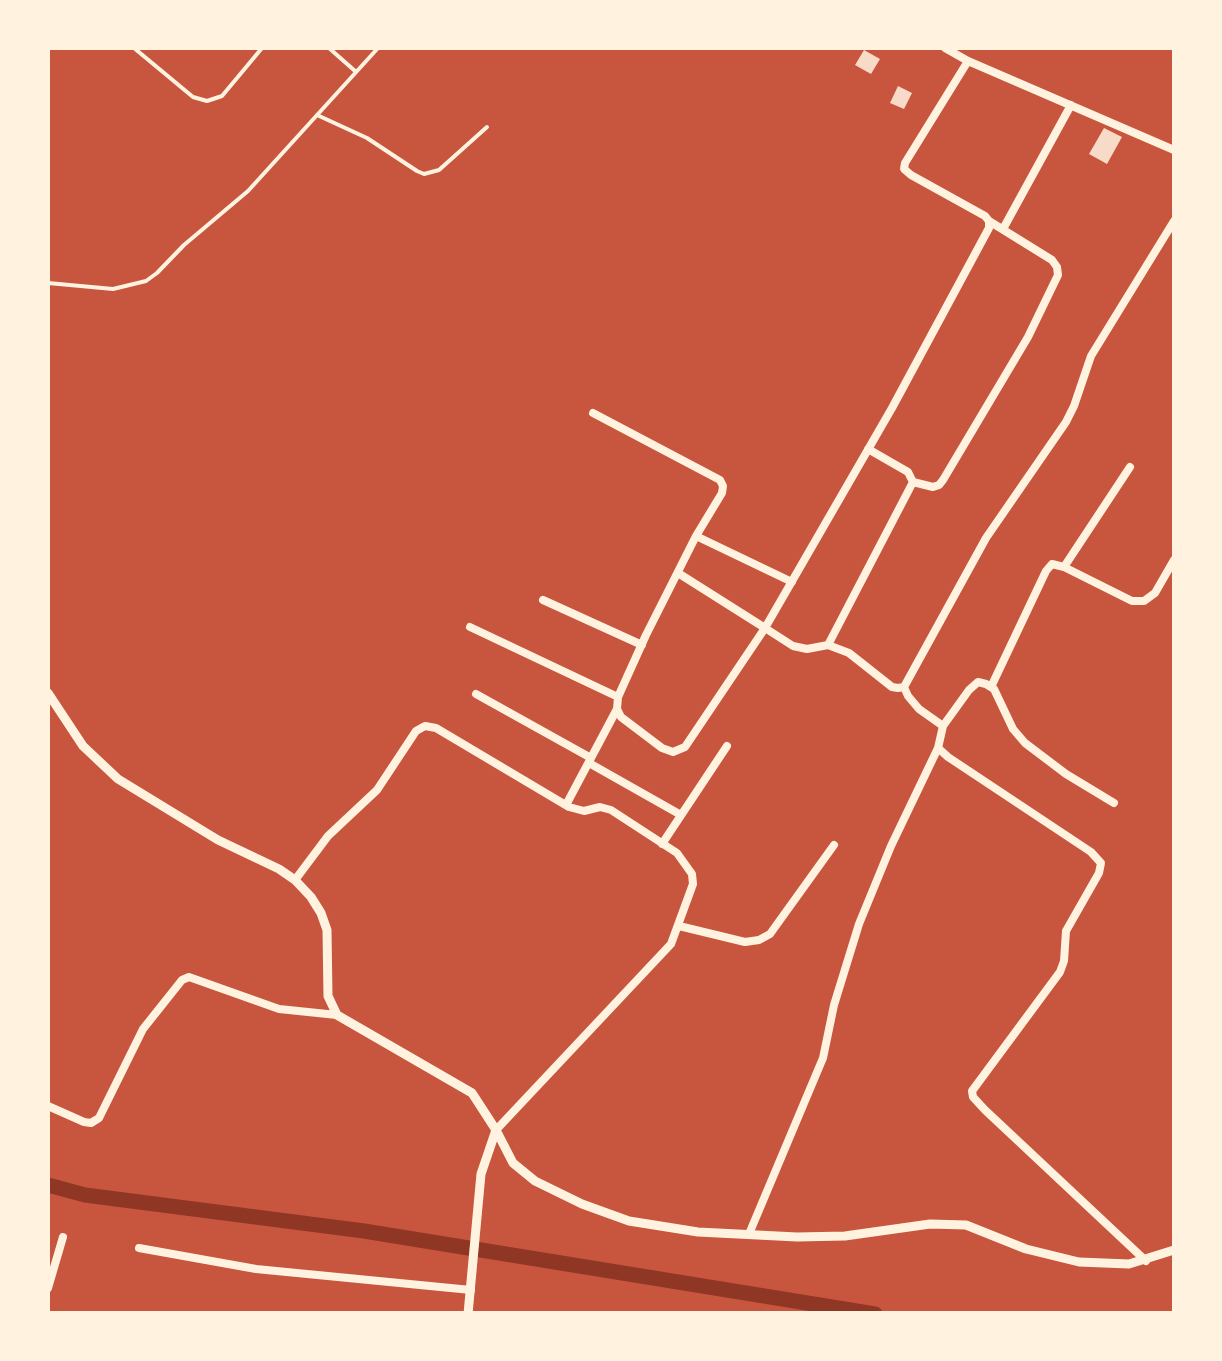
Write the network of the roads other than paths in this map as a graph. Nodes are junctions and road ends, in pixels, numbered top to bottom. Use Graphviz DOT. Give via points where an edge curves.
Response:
graph roads {
  1 [pos="134,48"];
  2 [pos="262,48"];
  3 [pos="329,48"];
  4 [pos="378,48"];
  5 [pos="945,48"];
  6 [pos="968,61"];
  7 [pos="356,72"];
  8 [pos="1071,105"];
  9 [pos="317,115"];
  10 [pos="488,127"];
  11 [pos="1174,150"];
  12 [pos="989,221"];
  13 [pos="1174,221"];
  14 [pos="1003,229"];
  15 [pos="48,283"];
  16 [pos="593,413"];
  17 [pos="868,450"];
  18 [pos="1130,466"];
  19 [pos="913,482"];
  20 [pos="696,536"];
  21 [pos="1174,560"];
  22 [pos="1064,567"];
  23 [pos="678,573"];
  24 [pos="792,582"];
  25 [pos="543,600"];
  26 [pos="470,627"];
  27 [pos="765,628"];
  28 [pos="642,644"];
  29 [pos="828,644"];
  30 [pos="904,687"];
  31 [pos="990,687"];
  32 [pos="48,693"];
  33 [pos="476,694"];
  34 [pos="618,697"];
  35 [pos="617,709"];
  36 [pos="943,726"];
  37 [pos="728,746"];
  38 [pos="938,748"];
  39 [pos="590,760"];
  40 [pos="1114,802"];
  41 [pos="566,805"];
  42 [pos="681,816"];
  43 [pos="662,844"];
  44 [pos="834,845"];
  45 [pos="294,880"];
  46 [pos="678,926"];
  47 [pos="336,1015"];
  48 [pos="48,1106"];
  49 [pos="496,1130"];
  50 [pos="749,1234"];
  51 [pos="63,1237"];
  52 [pos="139,1248"];
  53 [pos="1174,1250"];
  54 [pos="1146,1261"];
  55 [pos="472,1286"];
  56 [pos="48,1288"];
  57 [pos="468,1314"];
  1 -- 2 [label="lane" via="207,101 222,96"];
  3 -- 7 [label="lane"];
  4 -- 7 [label="lane"];
  5 -- 6 [label="street"];
  6 -- 8 [label="street"];
  6 -- 12 [label="street" via="904,169"];
  7 -- 9 [label="lane"];
  8 -- 11 [label="street"];
  8 -- 14 [label="street"];
  9 -- 10 [label="lane" via="424,174 439,170"];
  9 -- 15 [label="lane" via="248,190 146,281 114,290"];
  12 -- 14 [label="street"];
  12 -- 17 [label="street"];
  13 -- 30 [label="street" via="1091,356 1066,422 986,538"];
  14 -- 19 [label="street" via="1052,260 1055,284 944,480 934,487"];
  16 -- 20 [label="street" via="720,480 722,493"];
  17 -- 19 [label="street" via="908,472"];
  17 -- 24 [label="street"];
  18 -- 22 [label="street"];
  19 -- 29 [label="street"];
  20 -- 23 [label="street"];
  20 -- 24 [label="street"];
  21 -- 22 [label="street" via="1144,601"];
  22 -- 31 [label="street" via="1052,564 1046,571"];
  23 -- 27 [label="street"];
  23 -- 28 [label="street"];
  24 -- 27 [label="street"];
  25 -- 28 [label="street"];
  26 -- 34 [label="street"];
  27 -- 29 [label="street" via="793,646"];
  27 -- 35 [label="street" via="686,748 662,748"];
  28 -- 34 [label="street"];
  29 -- 30 [label="street" via="892,686"];
  30 -- 36 [label="street" via="918,709"];
  31 -- 36 [label="street" via="978,682"];
  31 -- 40 [label="street" via="1024,743"];
  32 -- 45 [label="street" via="83,746 118,779"];
  33 -- 39 [label="street"];
  34 -- 35 [label="street"];
  35 -- 39 [label="street"];
  36 -- 38 [label="street"];
  37 -- 42 [label="street"];
  38 -- 50 [label="street" via="859,924 823,1058"];
  38 -- 54 [label="street" via="1101,863 1066,931 1060,972 972,1092"];
  39 -- 41 [label="street"];
  39 -- 42 [label="street"];
  41 -- 43 [label="street" via="611,810"];
  41 -- 45 [label="street" via="426,726"];
  42 -- 43 [label="street"];
  43 -- 46 [label="street" via="692,874"];
  44 -- 46 [label="street" via="759,940"];
  45 -- 47 [label="street" via="322,913 328,996"];
  46 -- 49 [label="street" via="671,944"];
  47 -- 48 [label="street" via="279,1009 189,976 143,1030 98,1118 84,1122"];
  47 -- 49 [label="street" via="472,1093"];
  49 -- 50 [label="street" via="513,1163 582,1204 628,1221"];
  49 -- 55 [label="street" via="481,1174"];
  50 -- 54 [label="street" via="845,1236 966,1225 1079,1262"];
  51 -- 56 [label="street"];
  52 -- 55 [label="street" via="256,1269"];
  53 -- 54 [label="street"];
  55 -- 57 [label="street"];
}
